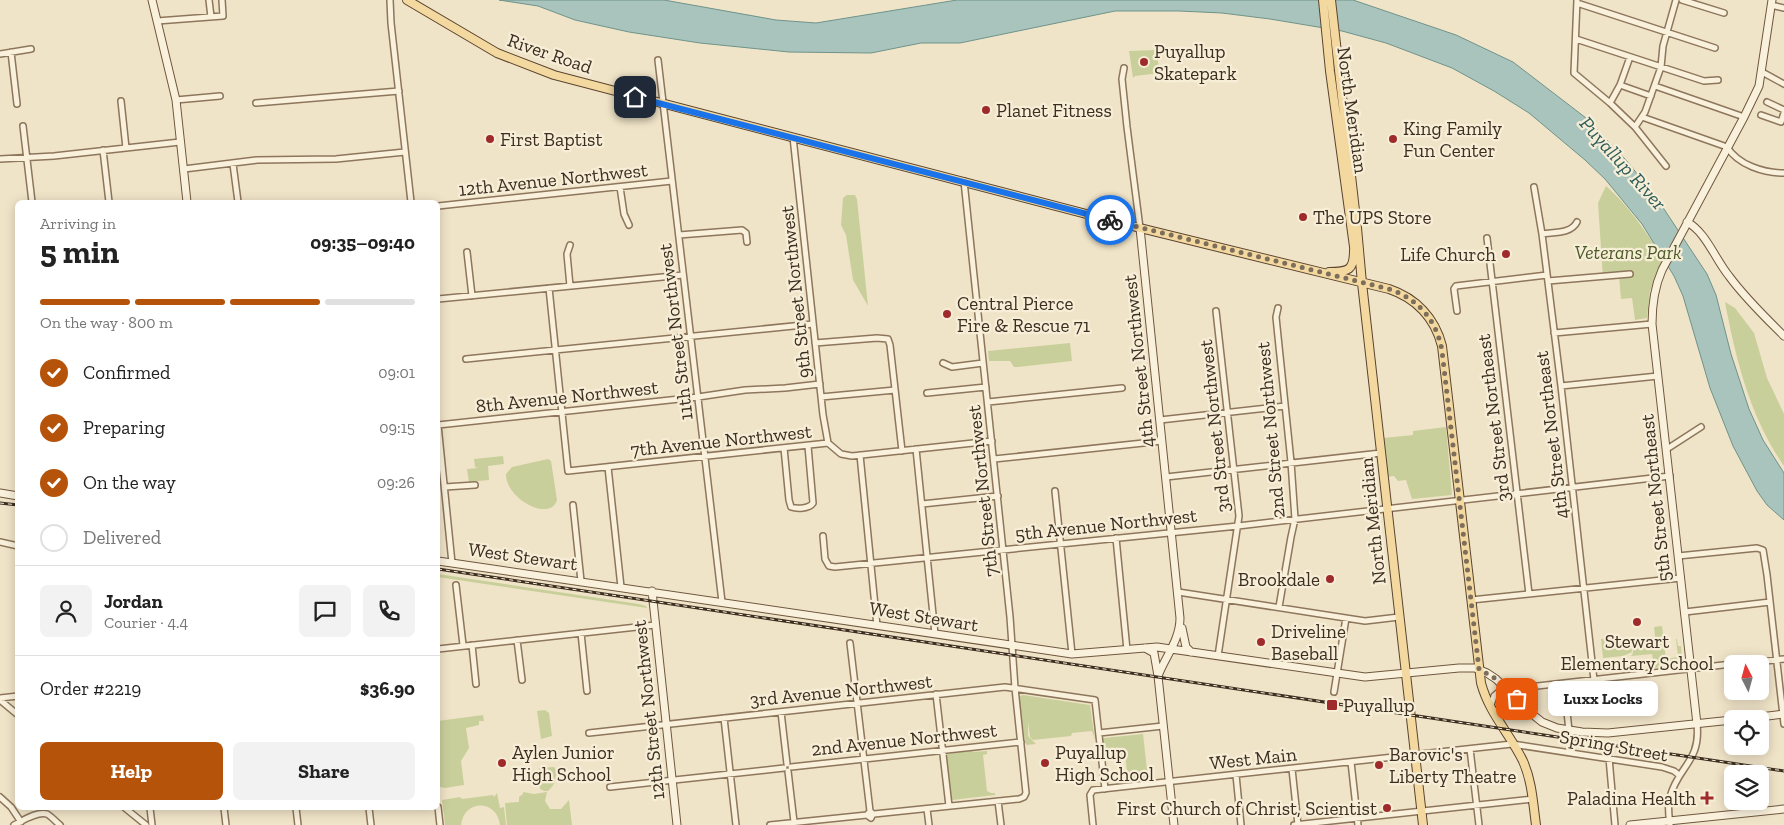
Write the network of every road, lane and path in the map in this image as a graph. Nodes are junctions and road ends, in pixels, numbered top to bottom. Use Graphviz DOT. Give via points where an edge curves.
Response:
graph roads {
  1 [pos="152,0"];
  2 [pos="209,0"];
  3 [pos="222,0"];
  4 [pos="390,0"];
  5 [pos="407,0"];
  6 [pos="1322,0"];
  7 [pos="1331,0"];
  8 [pos="1676,0"];
  9 [pos="1682,0"];
  10 [pos="1577,2"];
  11 [pos="1771,2"];
  12 [pos="1784,8"];
  13 [pos="1724,14"];
  14 [pos="211,17"];
  15 [pos="157,21"];
  16 [pos="1667,32"];
  17 [pos="1576,39"];
  18 [pos="1715,48"];
  19 [pos="31,49"];
  20 [pos="11,52"];
  21 [pos="0,54"];
  22 [pos="1630,57"];
  23 [pos="658,60"];
  24 [pos="1661,67"];
  25 [pos="1124,68"];
  26 [pos="1762,72"];
  27 [pos="1718,80"];
  28 [pos="1784,84"];
  29 [pos="1620,85"];
  30 [pos="1655,86"];
  31 [pos="399,91"];
  32 [pos="220,96"];
  33 [pos="1651,96"];
  34 [pos="176,100"];
  35 [pos="121,101"];
  36 [pos="1767,102"];
  37 [pos="256,103"];
  38 [pos="1610,103"];
  39 [pos="17,104"];
  40 [pos="663,104"];
  41 [pos="1784,112"];
  42 [pos="1761,115"];
  43 [pos="1642,117"];
  44 [pos="1744,117"];
  45 [pos="1782,122"];
  46 [pos="23,126"];
  47 [pos="1635,127"];
  48 [pos="793,137"];
  49 [pos="180,142"];
  50 [pos="126,148"];
  51 [pos="1727,148"];
  52 [pos="103,150"];
  53 [pos="406,152"];
  54 [pos="26,157"];
  55 [pos="0,159"];
  56 [pos="233,164"];
  57 [pos="1666,166"];
  58 [pos="184,169"];
  59 [pos="1784,173"];
  60 [pos="964,181"];
  61 [pos="672,182"];
  62 [pos="620,187"];
  63 [pos="1534,187"];
  64 [pos="32,200"];
  65 [pos="109,200"];
  66 [pos="188,200"];
  67 [pos="238,200"];
  68 [pos="411,200"];
  69 [pos="440,206"];
  70 [pos="1577,222"];
  71 [pos="1686,224"];
  72 [pos="629,225"];
  73 [pos="1140,228"];
  74 [pos="1542,234"];
  75 [pos="679,236"];
  76 [pos="1487,238"];
  77 [pos="747,242"];
  78 [pos="570,245"];
  79 [pos="1354,246"];
  80 [pos="467,252"];
  81 [pos="1314,271"];
  82 [pos="1630,274"];
  83 [pos="683,275"];
  84 [pos="1547,275"];
  85 [pos="1492,281"];
  86 [pos="1548,281"];
  87 [pos="1362,283"];
  88 [pos="570,286"];
  89 [pos="549,288"];
  90 [pos="1385,288"];
  91 [pos="472,296"];
  92 [pos="440,299"];
  93 [pos="1364,302"];
  94 [pos="1278,308"];
  95 [pos="1216,311"];
  96 [pos="1457,312"];
  97 [pos="813,324"];
  98 [pos="1652,324"];
  99 [pos="1782,332"];
  100 [pos="1554,334"];
  101 [pos="691,337"];
  102 [pos="815,343"];
  103 [pos="556,349"];
  104 [pos="466,359"];
  105 [pos="943,363"];
  106 [pos="983,363"];
  107 [pos="1658,376"];
  108 [pos="820,384"];
  109 [pos="1561,386"];
  110 [pos="986,387"];
  111 [pos="1122,388"];
  112 [pos="895,390"];
  113 [pos="927,392"];
  114 [pos="698,397"];
  115 [pos="821,398"];
  116 [pos="988,402"];
  117 [pos="1285,406"];
  118 [pos="562,411"];
  119 [pos="1227,413"];
  120 [pos="1160,420"];
  121 [pos="440,425"];
  122 [pos="1701,427"];
  123 [pos="992,441"];
  124 [pos="1162,442"];
  125 [pos="440,443"];
  126 [pos="828,443"];
  127 [pos="808,446"];
  128 [pos="784,448"];
  129 [pos="916,449"];
  130 [pos="1666,449"];
  131 [pos="902,451"];
  132 [pos="1381,453"];
  133 [pos="860,455"];
  134 [pos="705,456"];
  135 [pos="994,459"];
  136 [pos="1292,462"];
  137 [pos="608,467"];
  138 [pos="1234,469"];
  139 [pos="1670,476"];
  140 [pos="1166,477"];
  141 [pos="476,485"];
  142 [pos="1573,487"];
  143 [pos="445,489"];
  144 [pos="440,490"];
  145 [pos="1055,491"];
  146 [pos="0,493"];
  147 [pos="1517,494"];
  148 [pos="15,496"];
  149 [pos="998,496"];
  150 [pos="1460,500"];
  151 [pos="922,504"];
  152 [pos="573,505"];
  153 [pos="1387,508"];
  154 [pos="1295,519"];
  155 [pos="1238,526"];
  156 [pos="1172,532"];
  157 [pos="822,536"];
  158 [pos="1116,538"];
  159 [pos="0,542"];
  160 [pos="1060,544"];
  161 [pos="15,545"];
  162 [pos="1003,550"];
  163 [pos="1678,556"];
  164 [pos="927,558"];
  165 [pos="440,560"];
  166 [pos="452,563"];
  167 [pos="871,564"];
  168 [pos="1681,578"];
  169 [pos="581,581"];
  170 [pos="456,585"];
  171 [pos="621,588"];
  172 [pos="1584,588"];
  173 [pos="652,591"];
  174 [pos="1178,592"];
  175 [pos="1529,594"];
  176 [pos="1227,599"];
  177 [pos="1471,600"];
  178 [pos="722,602"];
  179 [pos="1770,602"];
  180 [pos="1280,607"];
  181 [pos="1684,612"];
  182 [pos="1399,617"];
  183 [pos="1180,618"];
  184 [pos="1346,618"];
  185 [pos="655,624"];
  186 [pos="877,626"];
  187 [pos="582,633"];
  188 [pos="936,634"];
  189 [pos="517,640"];
  190 [pos="850,643"];
  191 [pos="472,645"];
  192 [pos="463,646"];
  193 [pos="1012,646"];
  194 [pos="440,648"];
  195 [pos="1145,648"];
  196 [pos="1171,649"];
  197 [pos="1127,650"];
  198 [pos="1191,652"];
  199 [pos="1072,654"];
  200 [pos="1218,656"];
  201 [pos="1777,659"];
  202 [pos="1784,659"];
  203 [pos="1769,660"];
  204 [pos="1724,665"];
  205 [pos="1691,668"];
  206 [pos="1479,669"];
  207 [pos="1337,674"];
  208 [pos="1406,674"];
  209 [pos="1158,676"];
  210 [pos="522,680"];
  211 [pos="1594,680"];
  212 [pos="1564,683"];
  213 [pos="476,684"];
  214 [pos="1015,688"];
  215 [pos="1507,689"];
  216 [pos="587,691"];
  217 [pos="1334,692"];
  218 [pos="936,694"];
  219 [pos="15,696"];
  220 [pos="0,699"];
  221 [pos="857,703"];
  222 [pos="1492,710"];
  223 [pos="15,712"];
  224 [pos="781,712"];
  225 [pos="1784,714"];
  226 [pos="1769,716"];
  227 [pos="724,718"];
  228 [pos="1724,721"];
  229 [pos="666,724"];
  230 [pos="1697,724"];
  231 [pos="1784,724"];
  232 [pos="1163,726"];
  233 [pos="1569,731"];
  234 [pos="589,733"];
  235 [pos="1099,733"];
  236 [pos="1021,742"];
  237 [pos="1512,744"];
  238 [pos="1470,749"];
  239 [pos="942,750"];
  240 [pos="1415,755"];
  241 [pos="864,758"];
  242 [pos="1609,758"];
  243 [pos="1351,762"];
  244 [pos="787,767"];
  245 [pos="1292,769"];
  246 [pos="730,773"];
  247 [pos="1236,775"];
  248 [pos="1679,775"];
  249 [pos="672,780"];
  250 [pos="1169,782"];
  251 [pos="610,787"];
  252 [pos="1106,789"];
  253 [pos="0,797"];
  254 [pos="1533,799"];
  255 [pos="998,801"];
  256 [pos="1477,805"];
  257 [pos="949,806"];
  258 [pos="928,809"];
  259 [pos="1784,809"];
  260 [pos="127,810"];
  261 [pos="150,810"];
  262 [pos="224,810"];
  263 [pos="296,810"];
  264 [pos="369,810"];
  265 [pos="438,810"];
  266 [pos="1421,811"];
  267 [pos="870,815"];
  268 [pos="1357,818"];
  269 [pos="21,822"];
  270 [pos="794,822"];
  271 [pos="823,822"];
  272 [pos="1670,823"];
  273 [pos="14,825"];
  274 [pos="60,825"];
  275 [pos="146,825"];
  276 [pos="152,825"];
  277 [pos="226,825"];
  278 [pos="298,825"];
  279 [pos="371,825"];
  280 [pos="440,825"];
  281 [pos="677,825"];
  282 [pos="736,825"];
  283 [pos="770,825"];
  284 [pos="871,825"];
  285 [pos="929,825"];
  286 [pos="1001,825"];
  287 [pos="1093,825"];
  288 [pos="1174,825"];
  289 [pos="1241,825"];
  290 [pos="1294,825"];
  291 [pos="1298,825"];
  292 [pos="1358,825"];
  293 [pos="1423,825"];
  294 [pos="1479,825"];
  295 [pos="1536,825"];
  296 [pos="1615,825"];
  297 [pos="1630,825"];
  1 -- 15 [label="street"];
  2 -- 14 [label="street"];
  3 -- 14 [label="street" via="223,16"];
  4 -- 31 [label="street"];
  5 -- 40 [label="main road, River Road" via="498,53 529,66"];
  6 -- 79 [label="main road, North Meridian"];
  7 -- 87 [label="main road, North Meridian"];
  8 -- 16 [label="street"];
  9 -- 13 [label="street"];
  10 -- 16 [label="street"];
  10 -- 17 [label="street"];
  11 -- 12 [label="street"];
  11 -- 26 [label="street, 5th Street Northeast"];
  14 -- 15 [label="street"];
  15 -- 34 [label="street"];
  16 -- 18 [label="street"];
  16 -- 24 [label="street"];
  17 -- 22 [label="street"];
  17 -- 38 [label="street" via="1574,73"];
  19 -- 20 [label="street"];
  20 -- 21 [label="street"];
  20 -- 39 [label="street"];
  22 -- 24 [label="street"];
  22 -- 29 [label="street"];
  23 -- 40 [label="street, 11th Street Northwest"];
  24 -- 27 [label="street" via="1704,81"];
  24 -- 30 [label="street"];
  25 -- 73 [label="street, 4th Street Northwest" via="1122,79"];
  26 -- 28 [label="street"];
  26 -- 44 [label="street, 5th Street Northeast" via="1758,89"];
  29 -- 33 [label="street"];
  29 -- 38 [label="street"];
  30 -- 33 [label="street"];
  30 -- 44 [label="street"];
  31 -- 37 [label="street"];
  31 -- 53 [label="street"];
  32 -- 34 [label="street"];
  33 -- 43 [label="street"];
  34 -- 49 [label="street"];
  35 -- 50 [label="street"];
  36 -- 41 [label="street"];
  38 -- 47 [label="street"];
  40 -- 48 [label="main road, River Road"];
  40 -- 61 [label="street, 11th Street Northwest"];
  41 -- 45 [label="street"];
  42 -- 45 [label="street"];
  43 -- 47 [label="street"];
  43 -- 51 [label="street"];
  44 -- 51 [label="street, 5th Street Northeast"];
  46 -- 54 [label="street"];
  47 -- 57 [label="street"];
  48 -- 60 [label="main road, River Road"];
  48 -- 97 [label="street, 9th Street Northwest"];
  49 -- 50 [label="street"];
  49 -- 58 [label="street"];
  50 -- 52 [label="street"];
  51 -- 59 [label="street" via="1746,164 1767,172"];
  51 -- 71 [label="street, 5th Street Northeast"];
  52 -- 54 [label="street"];
  52 -- 65 [label="street"];
  53 -- 56 [label="street"];
  53 -- 68 [label="street"];
  54 -- 55 [label="street"];
  54 -- 64 [label="street"];
  56 -- 58 [label="street"];
  56 -- 67 [label="street"];
  58 -- 66 [label="street"];
  60 -- 73 [label="main road, River Road"];
  60 -- 106 [label="street, 7th Street Northwest"];
  61 -- 62 [label="street, 12th Avenue Northwest"];
  61 -- 75 [label="street, 11th Street Northwest"];
  62 -- 69 [label="street, 12th Avenue Northwest"];
  62 -- 72 [label="street" via="622,209"];
  63 -- 74 [label="street, 4th Street Northeast"];
  70 -- 74 [label="street" via="1568,230"];
  71 -- 98 [label="street, 5th Street Northeast" via="1657,280 1652,300"];
  71 -- 99 [label="street" via="1698,230 1729,278"];
  73 -- 81 [label="main road, River Road"];
  73 -- 120 [label="street, 4th Street Northwest"];
  74 -- 84 [label="street, 4th Street Northeast"];
  75 -- 77 [label="street" via="742,230 746,233"];
  75 -- 83 [label="street, 11th Street Northwest"];
  76 -- 85 [label="street, 3rd Street Northeast"];
  78 -- 88 [label="street" via="567,254"];
  79 -- 81 [label="main road" via="1350,269"];
  79 -- 87 [label="main road, North Meridian"];
  80 -- 91 [label="street"];
  81 -- 87 [label="main road, River Road"];
  82 -- 86 [label="street"];
  83 -- 88 [label="street"];
  83 -- 101 [label="street, 11th Street Northwest"];
  84 -- 85 [label="street"];
  84 -- 86 [label="street, 4th Street Northeast"];
  85 -- 96 [label="street" via="1456,286"];
  85 -- 147 [label="street, 3rd Street Northeast"];
  86 -- 100 [label="street, 4th Street Northeast"];
  87 -- 90 [label="main road, River Road"];
  87 -- 93 [label="main road, North Meridian"];
  88 -- 89 [label="street"];
  89 -- 91 [label="street"];
  89 -- 103 [label="street"];
  90 -- 93 [label="main road" via="1366,289"];
  90 -- 150 [label="main road, River Road" via="1418,304 1438,333"];
  91 -- 92 [label="street"];
  93 -- 132 [label="main road, North Meridian"];
  94 -- 117 [label="street, 2nd Street Northwest" via="1276,327"];
  95 -- 119 [label="street, 3rd Street Northwest"];
  97 -- 101 [label="street"];
  97 -- 102 [label="street, 9th Street Northwest"];
  98 -- 100 [label="street"];
  98 -- 107 [label="street, 5th Street Northeast"];
  100 -- 109 [label="street, 4th Street Northeast"];
  101 -- 103 [label="street"];
  101 -- 114 [label="street, 11th Street Northwest"];
  102 -- 108 [label="street, 9th Street Northwest"];
  102 -- 112 [label="street" via="888,339"];
  103 -- 104 [label="street"];
  103 -- 118 [label="street"];
  105 -- 106 [label="street" via="952,367"];
  106 -- 110 [label="street, 7th Street Northwest"];
  107 -- 109 [label="street"];
  107 -- 130 [label="street, 5th Street Northeast"];
  108 -- 114 [label="street, 8th Avenue Northwest"];
  108 -- 115 [label="street, 9th Street Northwest"];
  109 -- 142 [label="street, 4th Street Northeast"];
  110 -- 113 [label="street"];
  110 -- 116 [label="street, 7th Street Northwest"];
  111 -- 116 [label="street"];
  112 -- 115 [label="street"];
  112 -- 131 [label="street"];
  114 -- 118 [label="street, 8th Avenue Northwest"];
  114 -- 134 [label="street, 11th Street Northwest"];
  115 -- 126 [label="street, 9th Street Northwest"];
  116 -- 123 [label="street, 7th Street Northwest"];
  117 -- 119 [label="street"];
  117 -- 136 [label="street, 2nd Street Northwest"];
  118 -- 121 [label="street, 8th Avenue Northwest"];
  118 -- 137 [label="street, 7th Avenue Northwest" via="568,471"];
  119 -- 120 [label="street"];
  119 -- 138 [label="street, 3rd Street Northwest"];
  120 -- 124 [label="street, 4th Street Northwest"];
  122 -- 130 [label="street"];
  123 -- 129 [label="street, 7th Avenue Northwest"];
  123 -- 135 [label="street, 7th Street Northwest"];
  124 -- 135 [label="street"];
  124 -- 140 [label="street, 4th Street Northwest"];
  125 -- 143 [label="street"];
  126 -- 127 [label="street, 7th Avenue Northwest"];
  126 -- 133 [label="street, 7th Avenue Northwest" via="841,454"];
  127 -- 128 [label="street, 7th Avenue Northwest"];
  127 -- 128 [label="street" via="813,503 796,508 789,500"];
  128 -- 134 [label="street, 7th Avenue Northwest"];
  129 -- 131 [label="street, 7th Avenue Northwest"];
  129 -- 151 [label="street"];
  130 -- 139 [label="street, 5th Street Northeast"];
  131 -- 133 [label="street, 7th Avenue Northwest"];
  132 -- 136 [label="street"];
  132 -- 153 [label="main road, North Meridian"];
  133 -- 167 [label="street"];
  134 -- 137 [label="street, 7th Avenue Northwest"];
  134 -- 178 [label="street, 11th Street Northwest"];
  135 -- 149 [label="street, 7th Street Northwest"];
  136 -- 138 [label="street"];
  136 -- 154 [label="street, 2nd Street Northwest"];
  137 -- 171 [label="street"];
  138 -- 140 [label="street"];
  138 -- 155 [label="street, 3rd Street Northwest"];
  139 -- 142 [label="street, 5th Avenue Northwest"];
  139 -- 163 [label="street, 5th Street Northeast"];
  140 -- 156 [label="street, 4th Street Northwest"];
  141 -- 143 [label="street"];
  142 -- 147 [label="street, 5th Avenue Northwest"];
  142 -- 172 [label="street, 4th Street Northeast"];
  143 -- 144 [label="street"];
  143 -- 166 [label="street"];
  145 -- 160 [label="street"];
  146 -- 148 [label="street"];
  147 -- 150 [label="street, 5th Avenue Northwest"];
  147 -- 175 [label="street, 3rd Street Northeast"];
  149 -- 151 [label="street"];
  149 -- 162 [label="street, 7th Street Northwest"];
  150 -- 153 [label="street, 5th Avenue Northwest"];
  150 -- 177 [label="main road, River Road"];
  151 -- 164 [label="street"];
  152 -- 169 [label="street"];
  153 -- 154 [label="street, 5th Avenue Northwest"];
  153 -- 182 [label="main road, North Meridian"];
  154 -- 155 [label="street, 5th Avenue Northwest"];
  154 -- 180 [label="street, 2nd Street Northwest"];
  155 -- 156 [label="street, 5th Avenue Northwest"];
  155 -- 176 [label="street, 3rd Street Northwest"];
  156 -- 158 [label="street, 5th Avenue Northwest"];
  156 -- 174 [label="street, 4th Street Northwest"];
  157 -- 167 [label="street, 5th Avenue Northwest" via="829,566"];
  158 -- 160 [label="street, 5th Avenue Northwest"];
  158 -- 197 [label="street"];
  159 -- 161 [label="street"];
  160 -- 162 [label="street, 5th Avenue Northwest"];
  160 -- 199 [label="street"];
  162 -- 164 [label="street, 5th Avenue Northwest"];
  162 -- 193 [label="street, 7th Street Northwest"];
  163 -- 168 [label="street, 5th Street Northeast"];
  163 -- 179 [label="street" via="1762,549"];
  164 -- 167 [label="street, 5th Avenue Northwest"];
  164 -- 188 [label="street"];
  165 -- 166 [label="street, West Stewart"];
  166 -- 169 [label="street, West Stewart"];
  167 -- 186 [label="street"];
  168 -- 172 [label="street"];
  168 -- 181 [label="street, 5th Street Northeast"];
  169 -- 171 [label="street, West Stewart"];
  170 -- 192 [label="street"];
  171 -- 173 [label="street, West Stewart"];
  172 -- 175 [label="street"];
  172 -- 211 [label="street, 4th Street Northeast"];
  173 -- 178 [label="street, West Stewart"];
  173 -- 185 [label="street, 12th Street Northwest"];
  174 -- 176 [label="street"];
  174 -- 183 [label="street, 4th Street Northwest"];
  175 -- 177 [label="street"];
  176 -- 180 [label="street"];
  176 -- 200 [label="street, 3rd Street Northwest"];
  177 -- 206 [label="main road, River Road"];
  178 -- 186 [label="street, West Stewart"];
  179 -- 181 [label="street"];
  179 -- 201 [label="street"];
  180 -- 184 [label="street"];
  181 -- 205 [label="street, 5th Street Northeast"];
  182 -- 184 [label="street" via="1365,621"];
  182 -- 208 [label="main road, North Meridian"];
  183 -- 196 [label="street, 4th Street Northwest" via="1179,633"];
  183 -- 198 [label="street" via="1185,644"];
  184 -- 207 [label="street"];
  185 -- 187 [label="street"];
  185 -- 229 [label="street, 12th Street Northwest"];
  186 -- 188 [label="street, West Stewart"];
  187 -- 189 [label="street"];
  187 -- 216 [label="street"];
  188 -- 193 [label="street, West Stewart"];
  189 -- 191 [label="street"];
  189 -- 210 [label="street"];
  190 -- 221 [label="street"];
  191 -- 192 [label="street"];
  191 -- 213 [label="street"];
  192 -- 194 [label="street"];
  193 -- 199 [label="street, West Stewart"];
  193 -- 214 [label="street, 7th Street Northwest"];
  195 -- 196 [label="street, West Stewart"];
  195 -- 197 [label="street, West Stewart"];
  195 -- 209 [label="street" via="1154,653"];
  196 -- 198 [label="street, West Stewart"];
  196 -- 209 [label="street, 4th Street Northwest"];
  197 -- 199 [label="street, West Stewart"];
  198 -- 200 [label="street, West Stewart"];
  200 -- 207 [label="street, West Stewart"];
  201 -- 202 [label="street"];
  201 -- 203 [label="street"];
  201 -- 225 [label="street"];
  204 -- 205 [label="street"];
  205 -- 211 [label="street"];
  205 -- 230 [label="street, 5th Street Northeast"];
  206 -- 208 [label="street, West Stewart"];
  206 -- 215 [label="street"];
  206 -- 222 [label="main road, River Road" via="1482,689"];
  207 -- 208 [label="street, West Stewart" via="1370,677"];
  207 -- 217 [label="street"];
  208 -- 240 [label="main road, North Meridian"];
  209 -- 232 [label="street"];
  211 -- 212 [label="street"];
  212 -- 215 [label="street"];
  212 -- 233 [label="street"];
  214 -- 218 [label="street, 3rd Avenue Northwest"];
  214 -- 235 [label="street, 3rd Avenue Northwest" via="1095,700"];
  214 -- 236 [label="street, 7th Street Northwest"];
  215 -- 222 [label="street" via="1498,691 1494,696"];
  215 -- 233 [label="street" via="1537,719"];
  218 -- 221 [label="street, 3rd Avenue Northwest"];
  218 -- 239 [label="street"];
  219 -- 220 [label="street"];
  220 -- 223 [label="street"];
  221 -- 224 [label="street, 3rd Avenue Northwest"];
  221 -- 241 [label="street"];
  222 -- 237 [label="main road, River Road"];
  224 -- 227 [label="street, 3rd Avenue Northwest"];
  224 -- 244 [label="street"];
  225 -- 226 [label="street"];
  225 -- 231 [label="street"];
  227 -- 229 [label="street, 3rd Avenue Northwest"];
  227 -- 246 [label="street"];
  228 -- 230 [label="street"];
  229 -- 234 [label="street, 3rd Avenue Northwest"];
  229 -- 249 [label="street, 12th Street Northwest"];
  230 -- 233 [label="street" via="1608,733"];
  230 -- 248 [label="street" via="1696,748"];
  232 -- 235 [label="street"];
  232 -- 250 [label="street"];
  235 -- 252 [label="street"];
  236 -- 239 [label="street, 2nd Avenue Northwest"];
  236 -- 255 [label="street, 7th Street Northwest" via="1027,790 1019,799"];
  237 -- 238 [label="street, Spring Street"];
  237 -- 242 [label="street, Spring Street"];
  237 -- 254 [label="main road, River Road" via="1528,774"];
  238 -- 240 [label="street, West Main"];
  238 -- 256 [label="street"];
  239 -- 241 [label="street, 2nd Avenue Northwest"];
  239 -- 257 [label="street"];
  240 -- 243 [label="street, West Main"];
  240 -- 266 [label="main road, North Meridian"];
  241 -- 244 [label="street, 2nd Avenue Northwest"];
  241 -- 267 [label="street"];
  242 -- 248 [label="street, Spring Street" via="1662,767"];
  242 -- 296 [label="street"];
  243 -- 245 [label="street, West Main"];
  243 -- 268 [label="street"];
  244 -- 246 [label="street, 2nd Avenue Northwest"];
  244 -- 270 [label="street"];
  245 -- 247 [label="street, West Main"];
  245 -- 291 [label="street"];
  246 -- 249 [label="street, 2nd Avenue Northwest"];
  246 -- 282 [label="street"];
  247 -- 250 [label="street, West Main"];
  247 -- 289 [label="street"];
  248 -- 272 [label="street" via="1669,798"];
  249 -- 251 [label="street, 2nd Avenue Northwest"];
  249 -- 281 [label="street, 12th Street Northwest"];
  250 -- 252 [label="street, West Main"];
  250 -- 288 [label="street"];
  252 -- 287 [label="street, West Main" via="1090,792"];
  253 -- 269 [label="street"];
  254 -- 256 [label="street"];
  254 -- 295 [label="main road, River Road"];
  255 -- 257 [label="street"];
  255 -- 286 [label="street"];
  256 -- 266 [label="street"];
  256 -- 294 [label="street"];
  257 -- 258 [label="street"];
  258 -- 267 [label="street"];
  258 -- 285 [label="street"];
  259 -- 272 [label="street"];
  260 -- 275 [label="street"];
  261 -- 276 [label="street"];
  262 -- 277 [label="street"];
  263 -- 278 [label="street"];
  264 -- 279 [label="street"];
  265 -- 280 [label="street"];
  266 -- 268 [label="street"];
  266 -- 293 [label="main road, North Meridian"];
  267 -- 271 [label="street"];
  267 -- 284 [label="street"];
  268 -- 291 [label="street"];
  268 -- 292 [label="street"];
  269 -- 273 [label="street"];
  269 -- 274 [label="street" via="43,814"];
  270 -- 271 [label="street"];
  270 -- 283 [label="street"];
  272 -- 297 [label="street"];
  290 -- 291 [label="street"];
}
